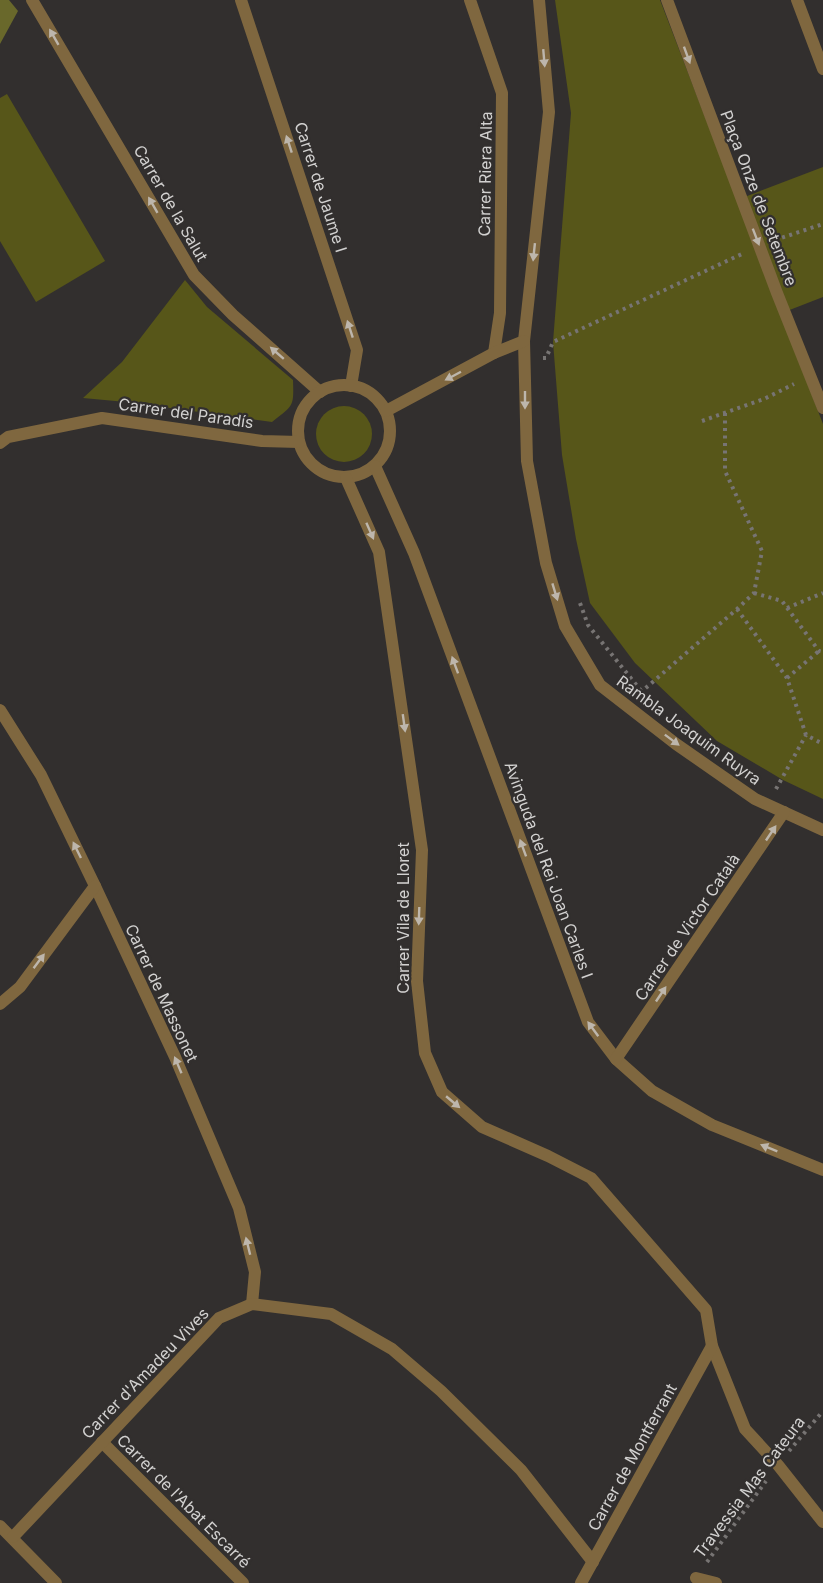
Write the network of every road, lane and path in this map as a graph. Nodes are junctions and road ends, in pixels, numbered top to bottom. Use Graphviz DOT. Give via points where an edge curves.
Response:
graph roads {
  1 [pos="32,0"];
  2 [pos="241,0"];
  3 [pos="470,0"];
  4 [pos="539,0"];
  5 [pos="667,0"];
  6 [pos="797,0"];
  7 [pos="823,69"];
  8 [pos="823,224"];
  9 [pos="759,246"];
  10 [pos="524,341"];
  11 [pos="495,353"];
  12 [pos="525,358"];
  13 [pos="811,375"];
  14 [pos="351,386"];
  15 [pos="320,392"];
  16 [pos="823,408"];
  17 [pos="386,411"];
  18 [pos="725,413"];
  19 [pos="702,421"];
  20 [pos="299,442"];
  21 [pos="0,443"];
  22 [pos="375,466"];
  23 [pos="346,478"];
  24 [pos="754,593"];
  25 [pos="823,593"];
  26 [pos="580,603"];
  27 [pos="737,609"];
  28 [pos="787,609"];
  29 [pos="821,651"];
  30 [pos="787,678"];
  31 [pos="642,692"];
  32 [pos="648,700"];
  33 [pos="626,705"];
  34 [pos="0,710"];
  35 [pos="806,735"];
  36 [pos="823,744"];
  37 [pos="766,804"];
  38 [pos="784,812"];
  39 [pos="823,830"];
  40 [pos="95,886"];
  41 [pos="0,1004"];
  42 [pos="616,1059"];
  43 [pos="823,1170"];
  44 [pos="252,1304"];
  45 [pos="712,1346"];
  46 [pos="823,1411"];
  47 [pos="102,1442"];
  48 [pos="778,1465"];
  49 [pos="823,1522"];
  50 [pos="0,1526"];
  51 [pos="13,1538"];
  52 [pos="593,1562"];
  53 [pos="696,1578"];
  54 [pos="56,1583"];
  55 [pos="243,1583"];
  56 [pos="581,1583"];
  57 [pos="716,1583"];
  15 -- 1 [label="street, Carrer de la Salut, one-way" via="194,275"];
  14 -- 2 [label="street, Carrer de Jaume I, one-way" via="357,350"];
  3 -- 11 [label="street, Carrer Riera Alta" via="502,93 500,313"];
  4 -- 10 [label="street, one-way" via="549,112"];
  5 -- 9 [label="street, Plaça Onze de Setembre, one-way"];
  6 -- 7 [label="street"];
  8 -- 9 [label="path"];
  9 -- 12 [label="path" via="553,342 546,358"];
  9 -- 13 [label="street, Plaça Onze de Setembre"];
  10 -- 11 [label="street"];
  10 -- 12 [label="street, Rambla Joaquim Ruyra"];
  11 -- 17 [label="street, one-way"];
  12 -- 33 [label="street, Rambla Joaquim Ruyra, one-way" via="526,461 546,563 565,626 600,685"];
  13 -- 16 [label="street, Plaça Onze de Setembre"];
  13 -- 18 [label="path"];
  14 -- 15 [label="street" via="330,387"];
  14 -- 17 [label="street" via="368,392"];
  15 -- 20 [label="street" via="304,408"];
  17 -- 22 [label="street" via="389,441"];
  18 -- 19 [label="path"];
  18 -- 24 [label="path" via="725,471 762,551"];
  20 -- 21 [label="street, Carrer del Paradís" via="262,441 102,418 8,437"];
  20 -- 23 [label="street" via="305,457 316,468 330,476"];
  22 -- 23 [label="street"];
  42 -- 22 [label="street, Avinguda del Rei Joan Carles I, one-way" via="588,1022 414,553"];
  23 -- 45 [label="street, Carrer Vila de Lloret, one-way" via="379,552 422,850 417,981 424,1053 442,1092 482,1127 591,1178 706,1310"];
  24 -- 27 [label="path"];
  24 -- 28 [label="path" via="782,602"];
  25 -- 28 [label="path"];
  26 -- 31 [label="path" via="588,625"];
  27 -- 30 [label="path"];
  27 -- 31 [label="path"];
  28 -- 29 [label="path"];
  29 -- 30 [label="path"];
  30 -- 35 [label="path"];
  31 -- 32 [label="path"];
  31 -- 33 [label="path"];
  33 -- 37 [label="street, Rambla Joaquim Ruyra, one-way"];
  40 -- 34 [label="street, Carrer de Massonet, one-way" via="41,776"];
  35 -- 36 [label="path"];
  35 -- 37 [label="path"];
  37 -- 38 [label="street, Rambla Joaquim Ruyra"];
  38 -- 39 [label="street, Rambla Joaquim Ruyra"];
  42 -- 38 [label="street, Carrer de Victor Català, one-way"];
  41 -- 40 [label="street, one-way" via="20,987"];
  44 -- 40 [label="street, Carrer de Massonet, one-way" via="255,1272 239,1208 175,1057"];
  43 -- 42 [label="street, Avinguda del Rei Joan Carles I, one-way" via="712,1125 652,1091"];
  44 -- 47 [label="street, Carrer d'Amadeu Vives" via="219,1318"];
  44 -- 52 [label="street" via="330,1314 392,1349 521,1470"];
  45 -- 48 [label="street, Carrer Vila de Lloret" via="744,1429"];
  45 -- 52 [label="street, Carrer de Montferrant"];
  46 -- 48 [label="path, Travessia Mas Cateura"];
  47 -- 51 [label="street, Carrer d'Amadeu Vives"];
  47 -- 55 [label="street, Carrer de l'Abat Escarré"];
  48 -- 49 [label="street, Carrer Vila de Lloret"];
  48 -- 53 [label="path, Travessia Mas Cateura"];
  50 -- 51 [label="street"];
  51 -- 54 [label="street"];
  52 -- 56 [label="street, Carrer de Montferrant"];
  53 -- 57 [label="street"];
}
